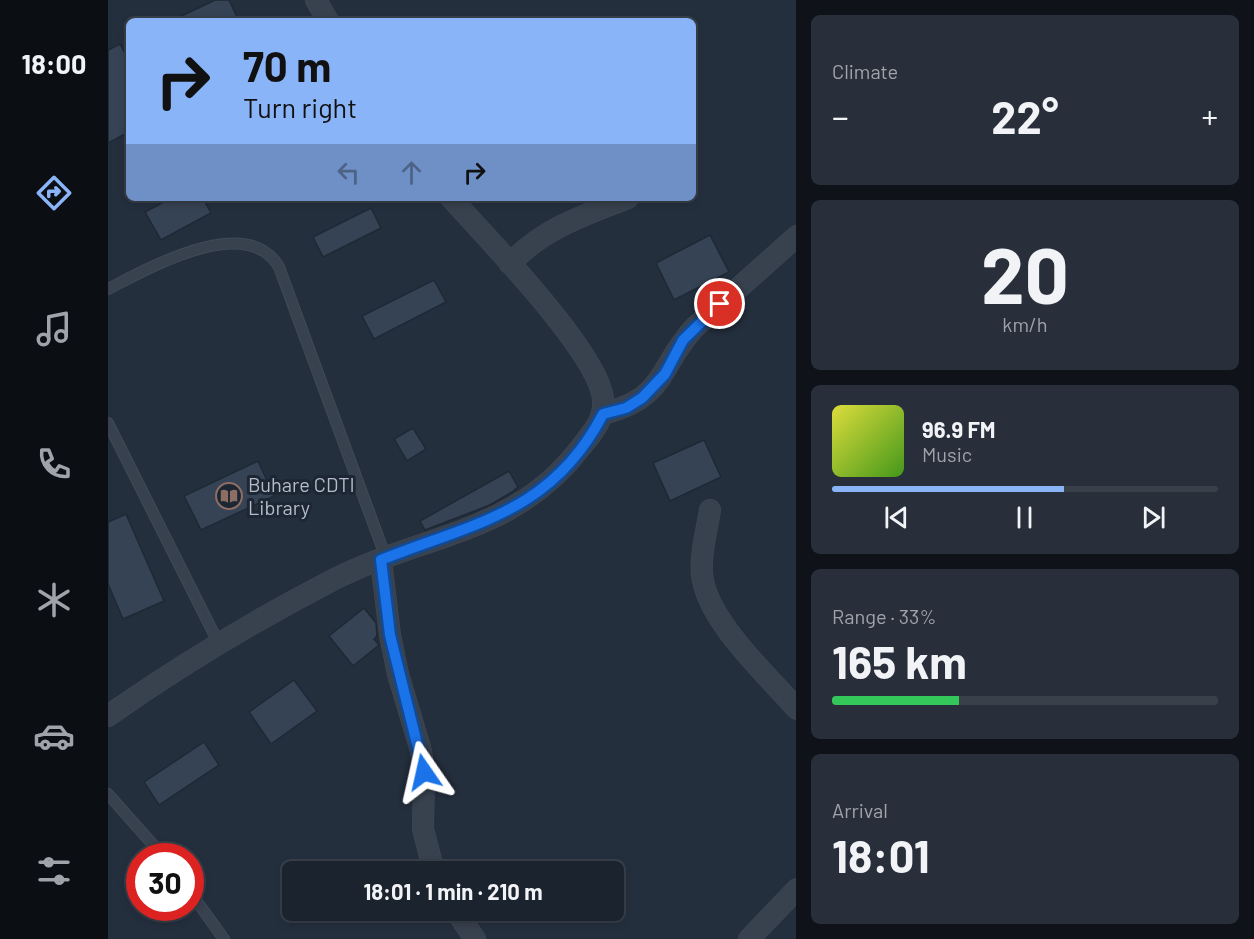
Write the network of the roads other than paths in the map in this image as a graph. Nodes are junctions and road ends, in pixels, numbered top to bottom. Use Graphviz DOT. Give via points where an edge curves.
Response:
graph roads {
  1 [pos="316,0"];
  2 [pos="326,18"];
  3 [pos="455,201"];
  4 [pos="621,201"];
  5 [pos="796,236"];
  6 [pos="510,264"];
  7 [pos="108,289"];
  8 [pos="603,414"];
  9 [pos="108,423"];
  10 [pos="710,510"];
  11 [pos="383,559"];
  12 [pos="218,642"];
  13 [pos="796,709"];
  14 [pos="108,716"];
  15 [pos="108,794"];
  16 [pos="151,843"];
  17 [pos="431,861"];
  18 [pos="796,890"];
  19 [pos="204,911"];
  20 [pos="463,921"];
  21 [pos="224,939"];
  22 [pos="475,939"];
  23 [pos="748,939"];
  1 -- 2 [label="street"];
  3 -- 6 [label="street"];
  4 -- 6 [label="street" via="545,233"];
  5 -- 8 [label="street" via="689,333 665,374 642,398 626,408"];
  6 -- 8 [label="street" via="587,361 598,379"];
  7 -- 11 [label="lane" via="145,270 222,243 249,243 270,255 279,267"];
  8 -- 11 [label="street" via="556,478 525,502 488,521"];
  9 -- 12 [label="lane"];
  10 -- 13 [label="street" via="702,564 709,598 735,638"];
  11 -- 12 [label="street" via="333,580"];
  11 -- 17 [label="street" via="392,645 421,751 423,830"];
  12 -- 14 [label="street"];
  15 -- 16 [label="lane"];
  18 -- 23 [label="street"];
  19 -- 21 [label="lane"];
  20 -- 22 [label="street"];
}
